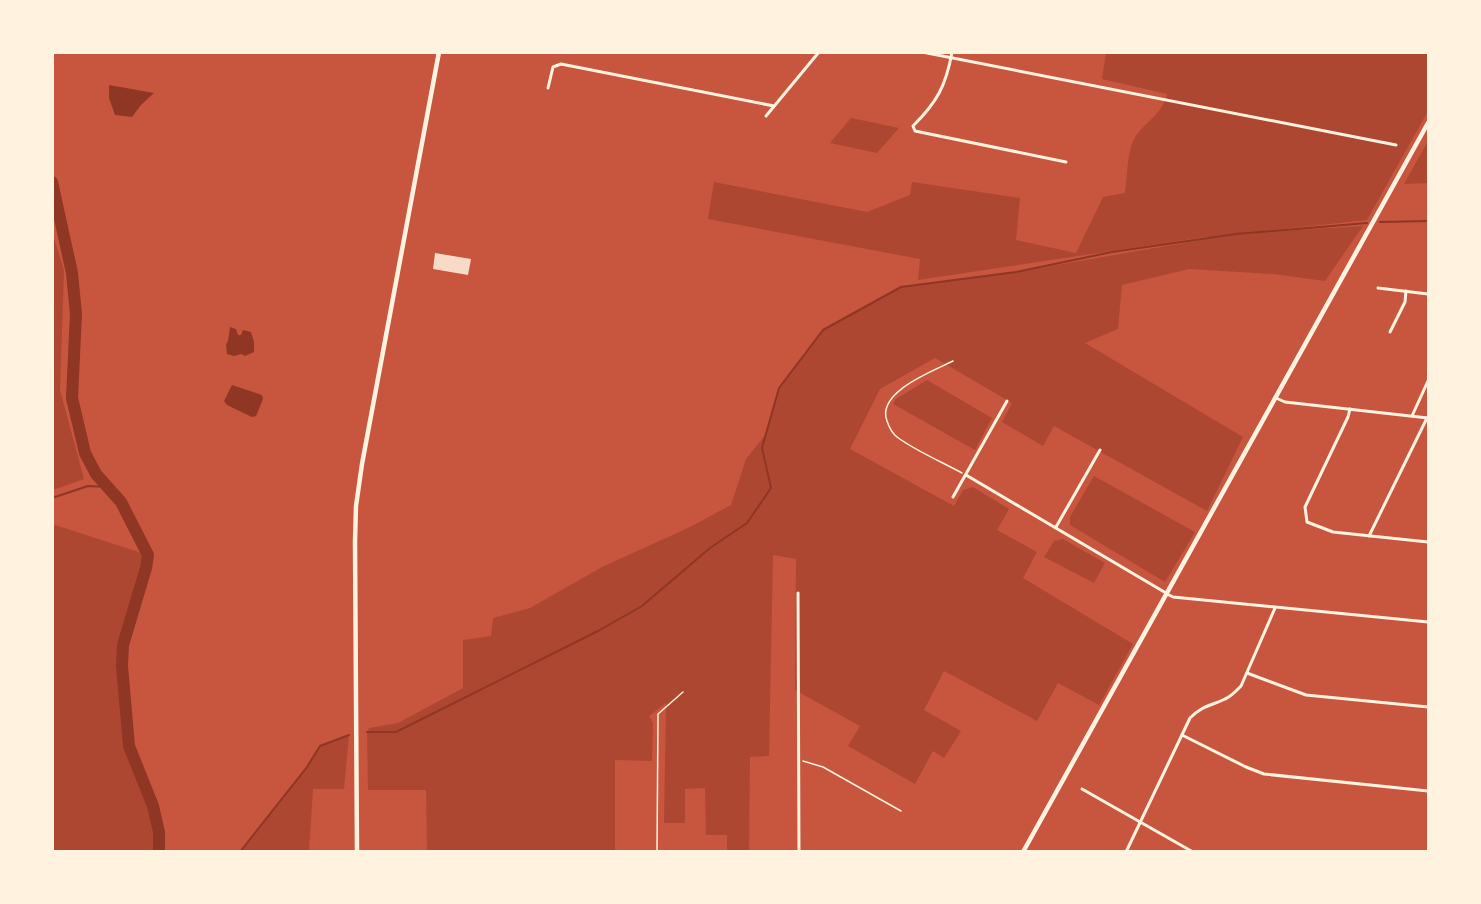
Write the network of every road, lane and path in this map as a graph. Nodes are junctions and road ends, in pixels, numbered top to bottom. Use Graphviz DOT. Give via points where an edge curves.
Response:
graph roads {
  1 [pos="439,52"];
  2 [pos="819,52"];
  3 [pos="922,52"];
  4 [pos="952,52"];
  5 [pos="951,58"];
  6 [pos="548,88"];
  7 [pos="774,106"];
  8 [pos="766,116"];
  9 [pos="1428,123"];
  10 [pos="1396,145"];
  11 [pos="1066,162"];
  12 [pos="1378,288"];
  13 [pos="1406,291"];
  14 [pos="1428,294"];
  15 [pos="1390,332"];
  16 [pos="954,361"];
  17 [pos="1428,381"];
  18 [pos="1276,398"];
  19 [pos="1007,401"];
  20 [pos="1350,409"];
  21 [pos="1412,416"];
  22 [pos="1428,418"];
  23 [pos="1100,450"];
  24 [pos="966,475"];
  25 [pos="953,497"];
  26 [pos="1056,528"];
  27 [pos="1370,536"];
  28 [pos="1428,542"];
  29 [pos="798,593"];
  30 [pos="1167,594"];
  31 [pos="1275,608"];
  32 [pos="1428,622"];
  33 [pos="1247,673"];
  34 [pos="683,692"];
  35 [pos="1428,707"];
  36 [pos="1182,735"];
  37 [pos="798,761"];
  38 [pos="1082,789"];
  39 [pos="1428,791"];
  40 [pos="901,811"];
  41 [pos="1141,822"];
  42 [pos="357,852"];
  43 [pos="657,852"];
  44 [pos="799,852"];
  45 [pos="1023,852"];
  46 [pos="1126,852"];
  47 [pos="1193,852"];
  1 -- 42 [label="main road" via="356,506"];
  2 -- 7 [label="street"];
  3 -- 5 [label="street"];
  4 -- 5 [label="street"];
  5 -- 10 [label="street"];
  5 -- 11 [label="street" via="943,88 933,106 913,126 915,131"];
  6 -- 7 [label="street" via="553,67 561,64"];
  7 -- 8 [label="street"];
  9 -- 18 [label="main road"];
  12 -- 13 [label="street"];
  13 -- 14 [label="street"];
  13 -- 15 [label="street" via="1405,302"];
  16 -- 24 [label="path" via="896,393 885,412 896,436"];
  17 -- 21 [label="street"];
  18 -- 20 [label="street"];
  18 -- 30 [label="main road"];
  19 -- 24 [label="street"];
  20 -- 21 [label="street"];
  20 -- 27 [label="street" via="1305,507 1305,516 1307,522 1333,532"];
  21 -- 22 [label="street"];
  22 -- 27 [label="street"];
  23 -- 26 [label="street"];
  24 -- 25 [label="street"];
  24 -- 26 [label="street"];
  26 -- 30 [label="street"];
  27 -- 28 [label="street"];
  29 -- 37 [label="street"];
  30 -- 31 [label="street"];
  30 -- 45 [label="main road"];
  31 -- 32 [label="street"];
  31 -- 33 [label="street"];
  33 -- 35 [label="street" via="1306,695"];
  33 -- 36 [label="street" via="1232,695 1198,710"];
  34 -- 43 [label="path" via="658,714"];
  36 -- 39 [label="street" via="1264,774"];
  36 -- 41 [label="street"];
  37 -- 40 [label="path" via="823,767"];
  37 -- 44 [label="street"];
  38 -- 41 [label="street"];
  41 -- 46 [label="street"];
  41 -- 47 [label="street"];
}
